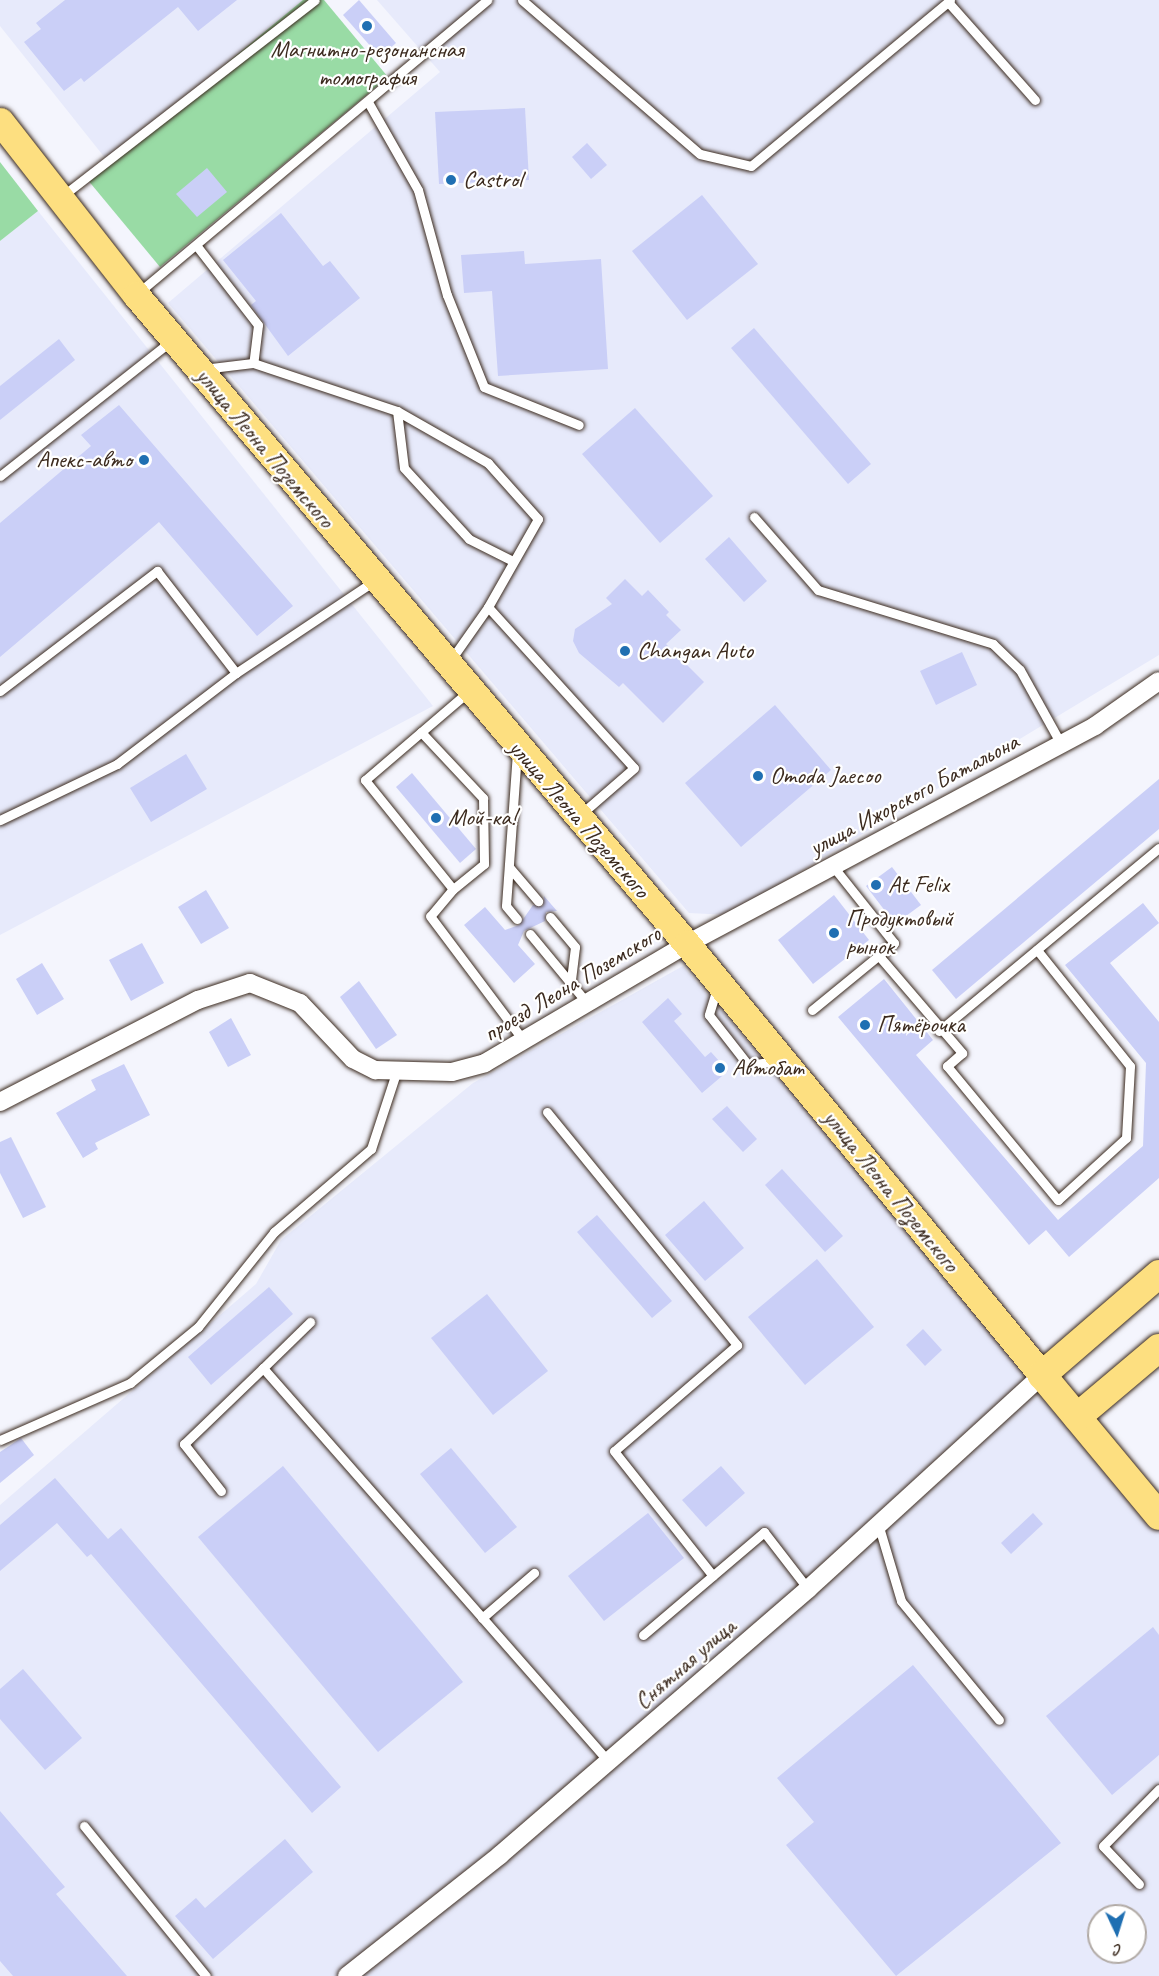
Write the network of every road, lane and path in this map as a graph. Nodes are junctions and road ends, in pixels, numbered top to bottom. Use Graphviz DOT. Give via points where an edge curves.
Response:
graph roads {
  1 [pos="315,0"];
  2 [pos="487,0"];
  3 [pos="522,0"];
  4 [pos="949,1"];
  5 [pos="1035,100"];
  6 [pos="368,102"];
  7 [pos="0,121"];
  8 [pos="59,198"];
  9 [pos="196,245"];
  10 [pos="136,295"];
  11 [pos="174,339"];
  12 [pos="253,363"];
  13 [pos="199,370"];
  14 [pos="397,411"];
  15 [pos="579,425"];
  16 [pos="0,476"];
  17 [pos="754,518"];
  18 [pos="513,561"];
  19 [pos="376,580"];
  20 [pos="488,607"];
  21 [pos="447,665"];
  22 [pos="236,673"];
  23 [pos="1159,681"];
  24 [pos="0,691"];
  25 [pos="469,691"];
  26 [pos="421,732"];
  27 [pos="1061,744"];
  28 [pos="517,747"];
  29 [pos="577,817"];
  30 [pos="0,820"];
  31 [pos="1159,848"];
  32 [pos="832,865"];
  33 [pos="509,867"];
  34 [pos="453,889"];
  35 [pos="538,901"];
  36 [pos="550,916"];
  37 [pos="517,919"];
  38 [pos="530,934"];
  39 [pos="687,944"];
  40 [pos="1037,950"];
  41 [pos="879,956"];
  42 [pos="570,982"];
  43 [pos="588,1005"];
  44 [pos="812,1010"];
  45 [pos="939,1031"];
  46 [pos="526,1044"];
  47 [pos="396,1072"];
  48 [pos="0,1102"];
  49 [pos="547,1113"];
  50 [pos="1159,1274"];
  51 [pos="310,1322"];
  52 [pos="1158,1350"];
  53 [pos="263,1368"];
  54 [pos="1042,1375"];
  55 [pos="1077,1417"];
  56 [pos="0,1440"];
  57 [pos="221,1491"];
  58 [pos="1159,1516"];
  59 [pos="879,1527"];
  60 [pos="534,1573"];
  61 [pos="712,1576"];
  62 [pos="808,1589"];
  63 [pos="482,1618"];
  64 [pos="643,1635"];
  65 [pos="999,1720"];
  66 [pos="608,1761"];
  67 [pos="1159,1789"];
  68 [pos="84,1826"];
  69 [pos="1138,1884"];
  70 [pos="206,1976"];
  71 [pos="347,1976"];
  1 -- 8 [label="lane"];
  2 -- 6 [label="lane"];
  3 -- 4 [label="lane" via="700,154 752,166"];
  4 -- 5 [label="lane"];
  6 -- 9 [label="lane"];
  6 -- 15 [label="lane" via="418,189 447,295 484,387"];
  7 -- 8 [label="main road, улица Леона Поземского"];
  8 -- 10 [label="main road, улица Леона Поземского"];
  9 -- 10 [label="lane"];
  9 -- 12 [label="lane" via="258,325"];
  10 -- 11 [label="main road, улица Леона Поземского"];
  11 -- 13 [label="main road, улица Леона Поземского"];
  11 -- 16 [label="lane"];
  12 -- 13 [label="lane"];
  12 -- 14 [label="lane"];
  13 -- 19 [label="main road, улица Леона Поземского"];
  14 -- 18 [label="lane" via="404,468 469,539"];
  14 -- 18 [label="lane" via="488,463 538,519"];
  17 -- 27 [label="lane" via="818,590 993,644 1020,670"];
  18 -- 20 [label="lane"];
  19 -- 21 [label="main road, улица Леона Поземского"];
  19 -- 22 [label="lane"];
  20 -- 21 [label="lane"];
  20 -- 29 [label="lane" via="634,768"];
  21 -- 25 [label="main road, улица Леона Поземского"];
  22 -- 24 [label="lane" via="157,571"];
  22 -- 30 [label="lane" via="117,764"];
  23 -- 27 [label="street, улица Ижорского Батальона"];
  25 -- 26 [label="lane"];
  25 -- 28 [label="main road, улица Леона Поземского"];
  26 -- 34 [label="lane" via="483,798 484,864"];
  26 -- 34 [label="lane" via="364,780"];
  27 -- 32 [label="street, улица Ижорского Батальона"];
  28 -- 29 [label="main road, улица Леона Поземского"];
  28 -- 33 [label="lane"];
  29 -- 39 [label="main road, улица Леона Поземского"];
  31 -- 40 [label="lane"];
  32 -- 39 [label="street, улица Ижорского Батальона"];
  32 -- 41 [label="lane" via="894,943"];
  33 -- 35 [label="lane"];
  33 -- 37 [label="lane" via="506,906"];
  34 -- 46 [label="lane" via="430,916"];
  36 -- 42 [label="lane" via="575,947"];
  38 -- 42 [label="lane"];
  39 -- 43 [label="street, проезд Леона Поземского"];
  39 -- 54 [label="main road, улица Леона Поземского"];
  40 -- 45 [label="lane"];
  40 -- 45 [label="lane" via="1130,1066 1126,1138 1058,1200 947,1066 962,1053"];
  41 -- 44 [label="lane"];
  41 -- 45 [label="lane"];
  42 -- 43 [label="lane"];
  43 -- 46 [label="street, проезд Леона Поземского"];
  46 -- 47 [label="street, проезд Леона Поземского" via="452,1072"];
  47 -- 48 [label="street, проезд Леона Поземского" via="353,1059 300,1003 250,983 198,1000"];
  47 -- 56 [label="lane" via="371,1149 274,1232 198,1328 129,1383"];
  49 -- 61 [label="lane" via="736,1345 614,1451"];
  50 -- 54 [label="highway"];
  51 -- 53 [label="lane"];
  52 -- 55 [label="highway"];
  53 -- 57 [label="lane" via="184,1444"];
  53 -- 63 [label="lane"];
  54 -- 55 [label="highway, улица Леона Поземского"];
  54 -- 59 [label="street, Снятная улица"];
  55 -- 58 [label="highway, улица Леона Поземского"];
  59 -- 62 [label="street, Снятная улица"];
  59 -- 65 [label="lane" via="901,1601"];
  60 -- 63 [label="lane"];
  61 -- 62 [label="lane" via="764,1532"];
  61 -- 64 [label="lane"];
  62 -- 66 [label="street, Снятная улица"];
  63 -- 66 [label="lane"];
  66 -- 71 [label="street, Снятная улица"];
  67 -- 69 [label="lane" via="1103,1846"];
  68 -- 70 [label="lane"];
}
